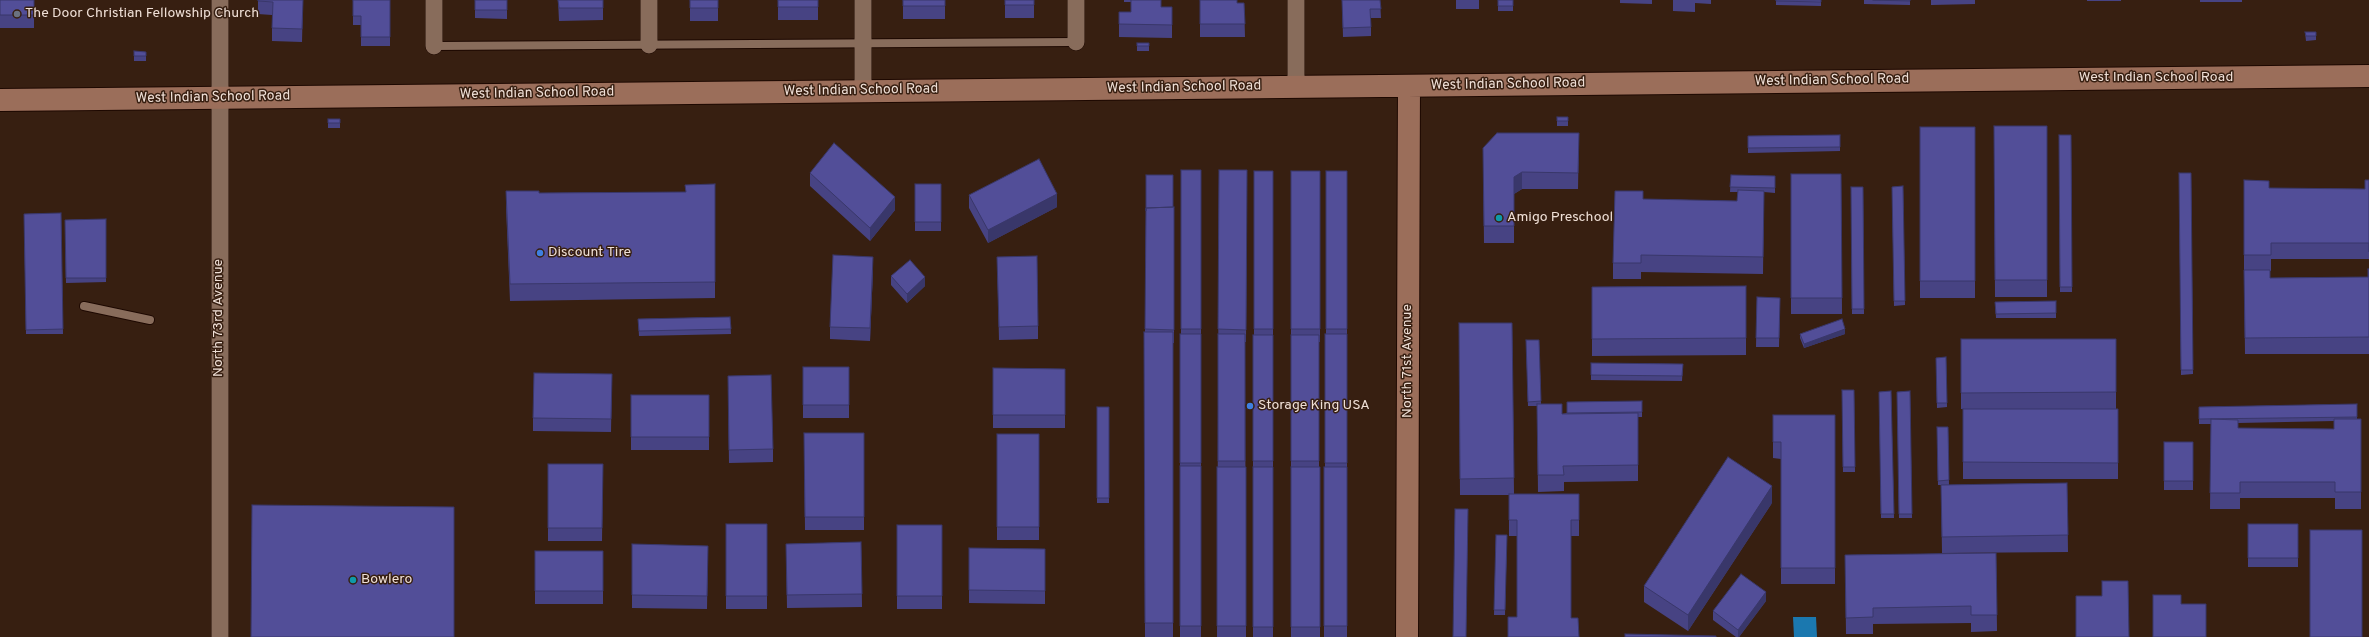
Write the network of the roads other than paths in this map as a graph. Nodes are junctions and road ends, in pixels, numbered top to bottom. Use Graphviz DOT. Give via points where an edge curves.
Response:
graph roads {
  1 [pos="220,0"];
  2 [pos="434,0"];
  3 [pos="649,0"];
  4 [pos="863,0"];
  5 [pos="1076,0"];
  6 [pos="1296,0"];
  7 [pos="1076,42"];
  8 [pos="863,43"];
  9 [pos="649,45"];
  10 [pos="434,46"];
  11 [pos="2369,76"];
  12 [pos="1409,86"];
  13 [pos="1296,87"];
  14 [pos="863,90"];
  15 [pos="220,98"];
  16 [pos="0,100"];
  17 [pos="84,306"];
  18 [pos="150,320"];
  19 [pos="220,637"];
  20 [pos="1407,637"];
  1 -- 15 [label="street, North 73rd Avenue"];
  2 -- 10 [label="street"];
  3 -- 9 [label="street"];
  4 -- 8 [label="street"];
  5 -- 7 [label="street"];
  6 -- 13 [label="street"];
  7 -- 8 [label="lane"];
  8 -- 9 [label="lane"];
  8 -- 14 [label="street"];
  9 -- 10 [label="lane"];
  11 -- 12 [label="main road, West Indian School Road"];
  12 -- 13 [label="main road, West Indian School Road"];
  12 -- 20 [label="main road, North 71st Avenue"];
  13 -- 14 [label="main road, West Indian School Road"];
  14 -- 15 [label="main road, West Indian School Road"];
  15 -- 16 [label="main road, West Indian School Road"];
  15 -- 19 [label="street, North 73rd Avenue"];
  17 -- 18 [label="lane"];
}
